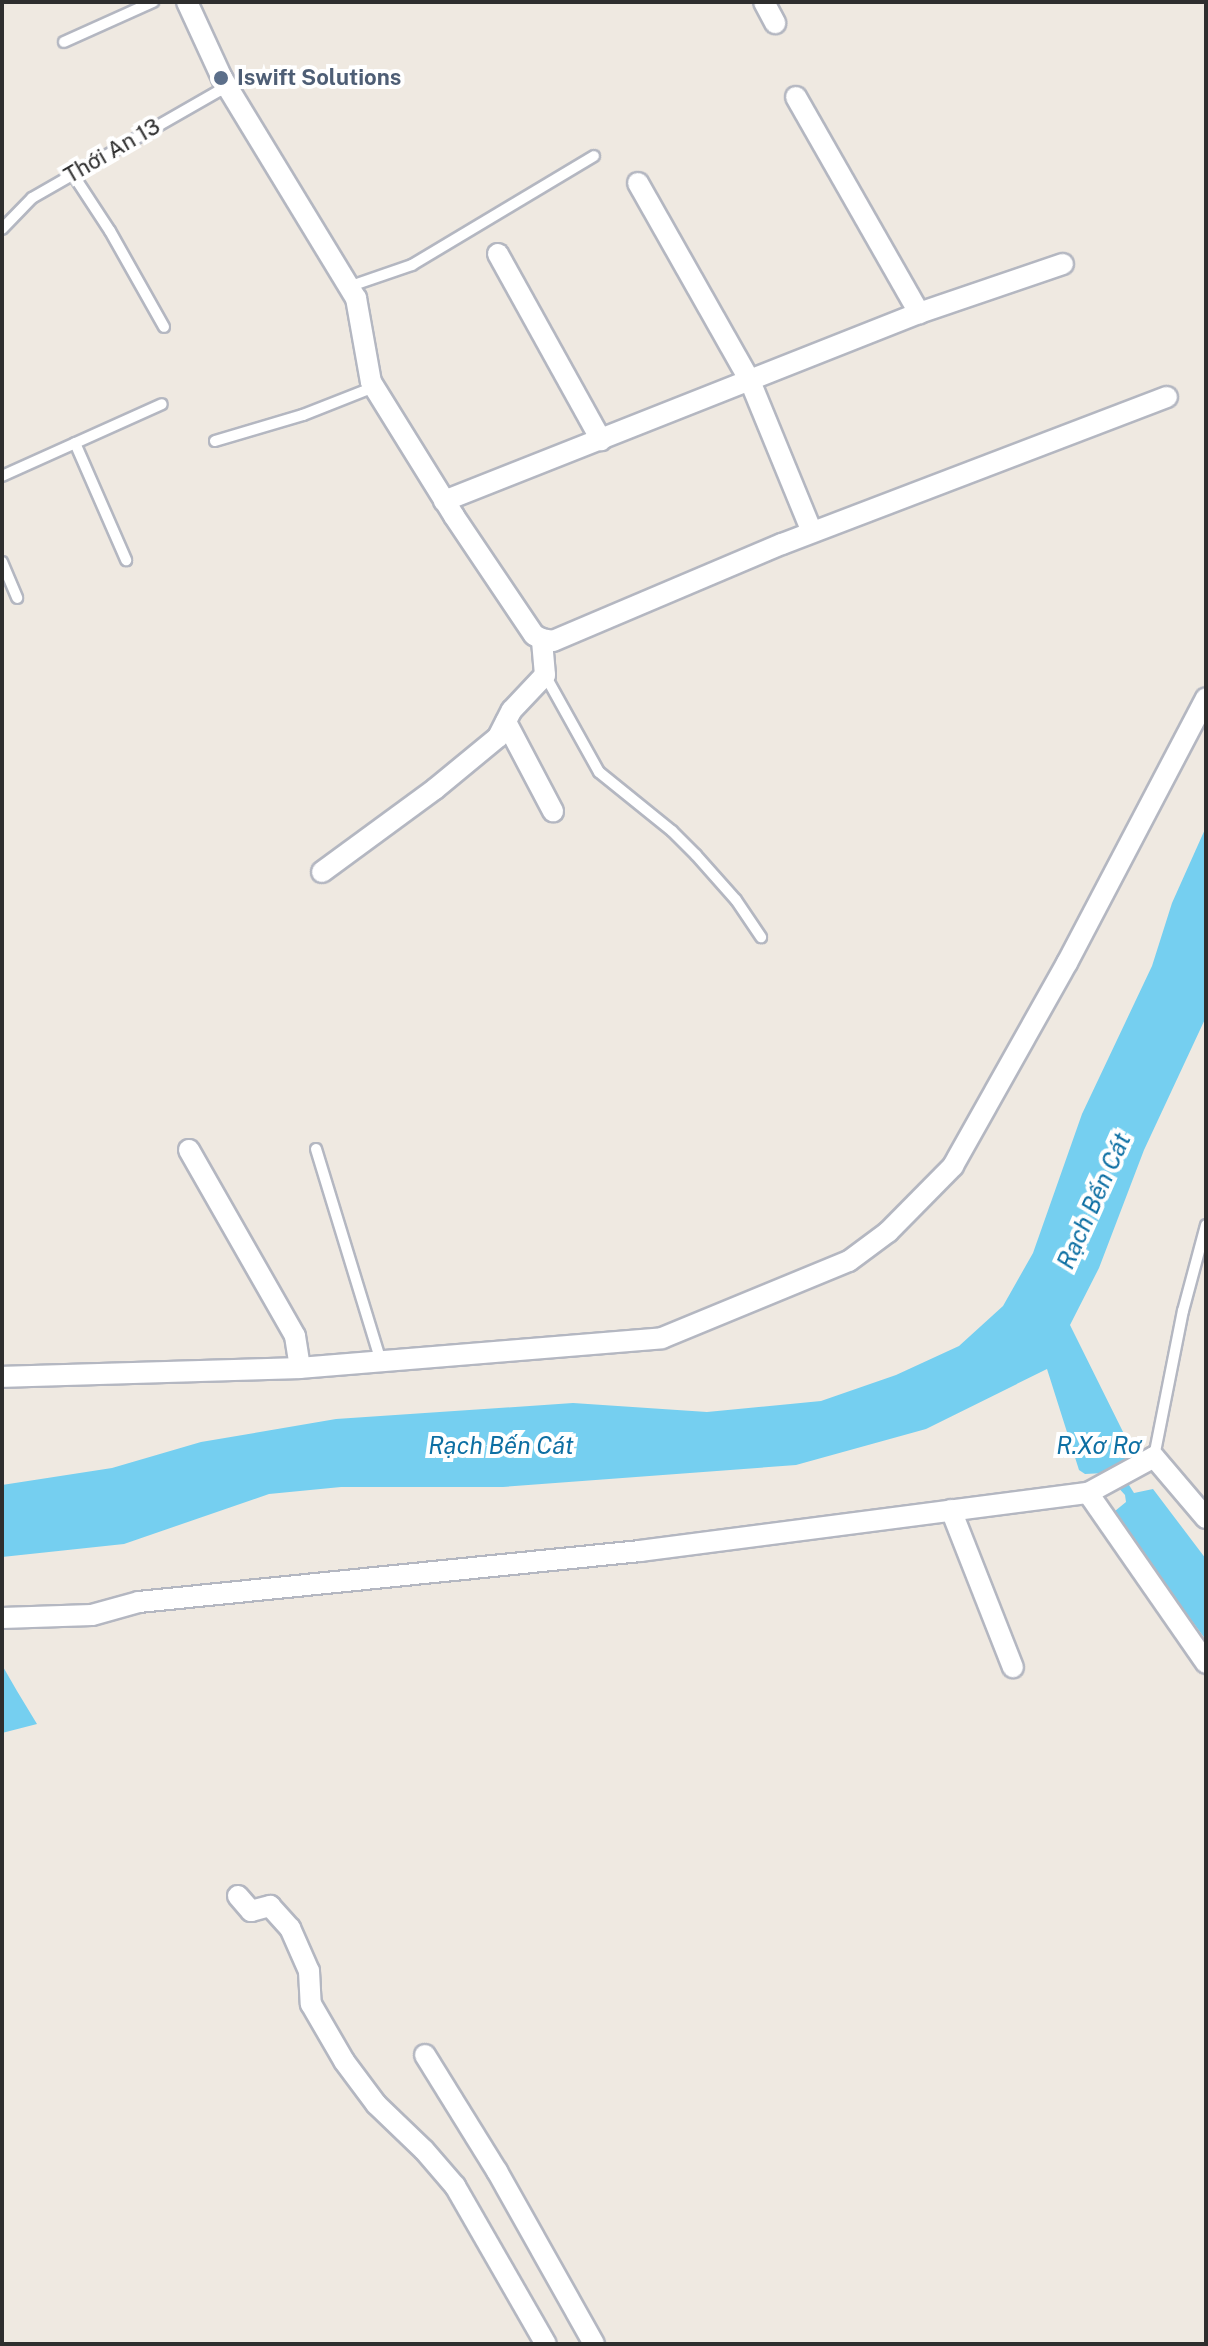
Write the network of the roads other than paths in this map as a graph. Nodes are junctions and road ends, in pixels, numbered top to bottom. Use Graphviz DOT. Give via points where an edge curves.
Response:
graph roads {
  1 [pos="153,2"];
  2 [pos="187,2"];
  3 [pos="764,2"];
  4 [pos="775,23"];
  5 [pos="64,42"];
  6 [pos="222,78"];
  7 [pos="796,97"];
  8 [pos="594,156"];
  9 [pos="72,173"];
  10 [pos="638,183"];
  11 [pos="2,229"];
  12 [pos="498,254"];
  13 [pos="1063,264"];
  14 [pos="348,287"];
  15 [pos="919,313"];
  16 [pos="164,327"];
  17 [pos="750,381"];
  18 [pos="374,387"];
  19 [pos="1167,397"];
  20 [pos="162,404"];
  21 [pos="601,440"];
  22 [pos="215,441"];
  23 [pos="75,443"];
  24 [pos="2,476"];
  25 [pos="444,501"];
  26 [pos="812,532"];
  27 [pos="126,560"];
  28 [pos="2,562"];
  29 [pos="17,598"];
  30 [pos="542,639"];
  31 [pos="545,675"];
  32 [pos="1206,698"];
  33 [pos="506,722"];
  34 [pos="553,811"];
  35 [pos="322,872"];
  36 [pos="761,937"];
  37 [pos="316,1149"];
  38 [pos="189,1150"];
  39 [pos="1206,1225"];
  40 [pos="381,1361"];
  41 [pos="300,1368"];
  42 [pos="2,1377"];
  43 [pos="1152,1458"];
  44 [pos="1093,1491"];
  45 [pos="951,1510"];
  46 [pos="1206,1518"];
  47 [pos="2,1618"];
  48 [pos="1206,1663"];
  49 [pos="1013,1667"];
  50 [pos="238,1896"];
  51 [pos="425,2055"];
  52 [pos="546,2344"];
  53 [pos="594,2344"];
  1 -- 5 [label="lane"];
  2 -- 6 [label="street"];
  3 -- 4 [label="street"];
  6 -- 9 [label="lane, Thới An 13" via="219,91"];
  6 -- 14 [label="street"];
  7 -- 15 [label="street"];
  8 -- 14 [label="lane" via="412,265"];
  9 -- 11 [label="lane, Thới An 13" via="32,198"];
  9 -- 16 [label="lane"];
  10 -- 17 [label="street"];
  12 -- 21 [label="street"];
  13 -- 15 [label="street"];
  14 -- 18 [label="street" via="356,298"];
  15 -- 17 [label="street"];
  17 -- 21 [label="street"];
  17 -- 26 [label="street"];
  18 -- 22 [label="lane"];
  18 -- 25 [label="street"];
  19 -- 26 [label="street"];
  20 -- 23 [label="lane"];
  21 -- 25 [label="street"];
  23 -- 24 [label="lane"];
  23 -- 27 [label="lane"];
  25 -- 30 [label="street" via="534,635"];
  26 -- 30 [label="street" via="553,641"];
  28 -- 29 [label="lane"];
  30 -- 31 [label="street"];
  31 -- 33 [label="street"];
  31 -- 36 [label="lane" via="599,772 680,839 736,900"];
  32 -- 40 [label="street" via="953,1166 868,1248 849,1261 672,1336"];
  33 -- 34 [label="street"];
  33 -- 35 [label="street" via="498,737 446,780"];
  37 -- 40 [label="lane"];
  38 -- 41 [label="street" via="295,1336"];
  39 -- 43 [label="lane"];
  40 -- 41 [label="street"];
  41 -- 42 [label="street"];
  43 -- 44 [label="street"];
  43 -- 46 [label="street"];
  44 -- 45 [label="street"];
  44 -- 48 [label="street"];
  45 -- 47 [label="street" via="640,1551 139,1602 92,1615"];
  45 -- 49 [label="street"];
  50 -- 52 [label="street" via="251,1911 270,1906 290,1928 309,1971 311,2004 344,2061 376,2104 455,2186"];
  51 -- 53 [label="street"];
}
